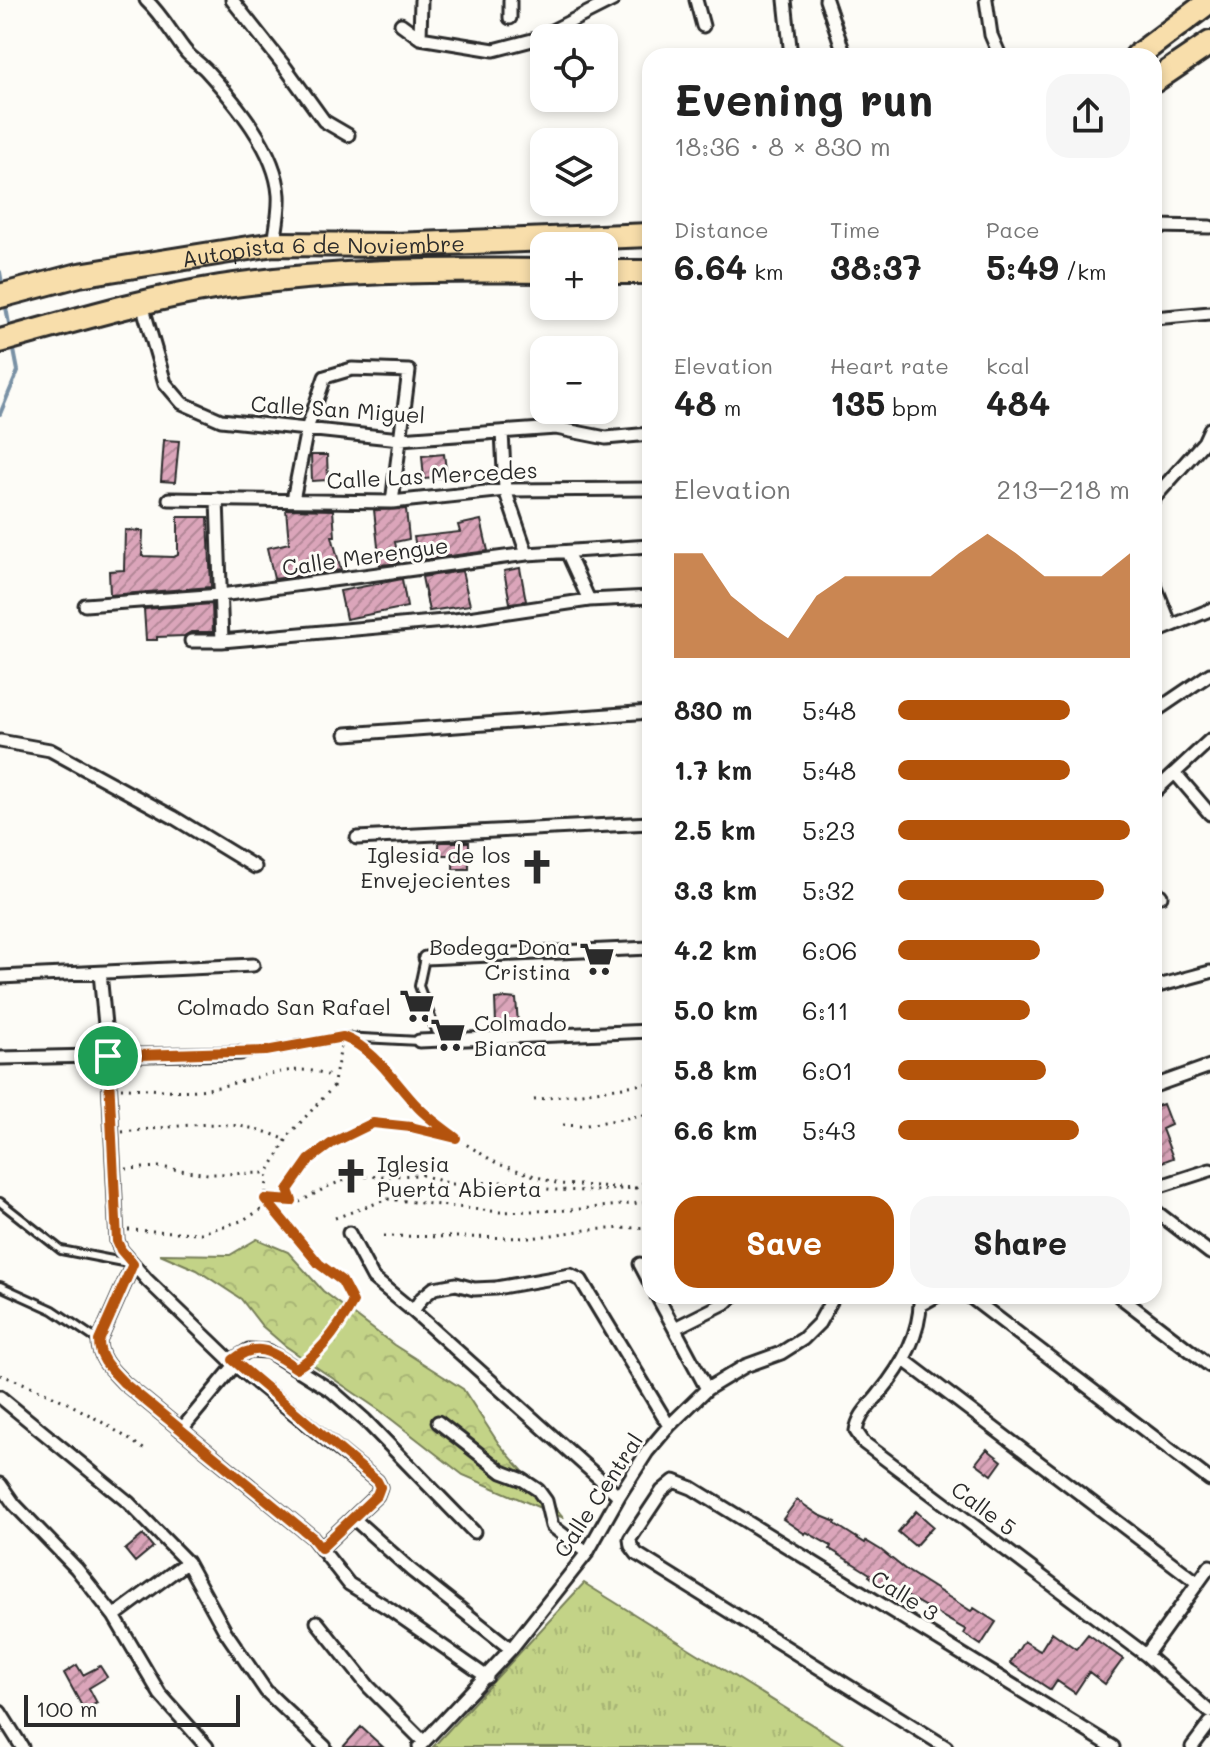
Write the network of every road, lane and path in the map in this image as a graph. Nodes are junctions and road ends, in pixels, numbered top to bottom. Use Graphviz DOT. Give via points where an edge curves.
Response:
graph roads {
  1 [pos="146,0"];
  2 [pos="232,0"];
  3 [pos="421,0"];
  4 [pos="510,0"];
  5 [pos="613,0"];
  6 [pos="696,0"];
  7 [pos="785,0"];
  8 [pos="826,0"];
  9 [pos="986,0"];
  10 [pos="1210,1"];
  11 [pos="510,18"];
  12 [pos="401,24"];
  13 [pos="703,26"];
  14 [pos="420,38"];
  15 [pos="1210,43"];
  16 [pos="790,48"];
  17 [pos="842,48"];
  18 [pos="997,48"];
  19 [pos="1148,48"];
  20 [pos="1162,76"];
  21 [pos="348,135"];
  22 [pos="1162,226"];
  23 [pos="1210,227"];
  24 [pos="642,235"];
  25 [pos="274,244"];
  26 [pos="530,271"];
  27 [pos="618,272"];
  28 [pos="642,272"];
  29 [pos="0,296"];
  30 [pos="142,304"];
  31 [pos="1210,313"];
  32 [pos="1162,317"];
  33 [pos="0,341"];
  34 [pos="307,429"];
  35 [pos="1210,429"];
  36 [pos="502,432"];
  37 [pos="642,435"];
  38 [pos="400,439"];
  39 [pos="1207,442"];
  40 [pos="642,489"];
  41 [pos="505,490"];
  42 [pos="1162,490"];
  43 [pos="169,499"];
  44 [pos="217,499"];
  45 [pos="293,500"];
  46 [pos="392,502"];
  47 [pos="642,547"];
  48 [pos="567,552"];
  49 [pos="527,554"];
  50 [pos="221,595"];
  51 [pos="642,597"];
  52 [pos="589,600"];
  53 [pos="1162,603"];
  54 [pos="85,605"];
  55 [pos="1210,610"];
  56 [pos="1171,626"];
  57 [pos="1162,630"];
  58 [pos="191,641"];
  59 [pos="222,641"];
  60 [pos="1210,674"];
  61 [pos="1162,707"];
  62 [pos="642,713"];
  63 [pos="346,734"];
  64 [pos="1210,740"];
  65 [pos="0,741"];
  66 [pos="1175,773"];
  67 [pos="1162,785"];
  68 [pos="1210,814"];
  69 [pos="642,823"];
  70 [pos="357,838"];
  71 [pos="255,867"];
  72 [pos="642,948"];
  73 [pos="425,958"];
  74 [pos="253,965"];
  75 [pos="1210,972"];
  76 [pos="100,973"];
  77 [pos="0,977"];
  78 [pos="1162,985"];
  79 [pos="642,1031"];
  80 [pos="343,1037"];
  81 [pos="443,1040"];
  82 [pos="419,1041"];
  83 [pos="240,1053"];
  84 [pos="108,1056"];
  85 [pos="0,1058"];
  86 [pos="1210,1066"];
  87 [pos="335,1079"];
  88 [pos="1162,1083"];
  89 [pos="642,1084"];
  90 [pos="109,1088"];
  91 [pos="534,1100"];
  92 [pos="642,1115"];
  93 [pos="563,1125"];
  94 [pos="110,1132"];
  95 [pos="456,1138"];
  96 [pos="286,1140"];
  97 [pos="114,1170"];
  98 [pos="1210,1170"];
  99 [pos="268,1173"];
  100 [pos="642,1184"];
  101 [pos="1162,1185"];
  102 [pos="636,1188"];
  103 [pos="265,1199"];
  104 [pos="292,1201"];
  105 [pos="0,1202"];
  106 [pos="642,1203"];
  107 [pos="270,1205"];
  108 [pos="1162,1216"];
  109 [pos="335,1218"];
  110 [pos="642,1227"];
  111 [pos="117,1229"];
  112 [pos="349,1233"];
  113 [pos="384,1236"];
  114 [pos="1210,1253"];
  115 [pos="133,1264"];
  116 [pos="640,1264"];
  117 [pos="642,1267"];
  118 [pos="0,1286"];
  119 [pos="662,1304"];
  120 [pos="723,1304"];
  121 [pos="830,1304"];
  122 [pos="919,1304"];
  123 [pos="979,1304"];
  124 [pos="1129,1304"];
  125 [pos="413,1311"];
  126 [pos="675,1328"];
  127 [pos="99,1341"];
  128 [pos="904,1360"];
  129 [pos="234,1362"];
  130 [pos="1210,1366"];
  131 [pos="296,1368"];
  132 [pos="0,1375"];
  133 [pos="707,1389"];
  134 [pos="0,1397"];
  135 [pos="438,1422"];
  136 [pos="669,1426"];
  137 [pos="181,1430"];
  138 [pos="145,1450"];
  139 [pos="1210,1480"];
  140 [pos="0,1484"];
  141 [pos="619,1496"];
  142 [pos="353,1518"];
  143 [pos="474,1532"];
  144 [pos="321,1548"];
  145 [pos="587,1553"];
  146 [pos="187,1562"];
  147 [pos="1210,1566"];
  148 [pos="1198,1583"];
  149 [pos="114,1616"];
  150 [pos="317,1622"];
  151 [pos="511,1649"];
  152 [pos="1146,1655"];
  153 [pos="487,1677"];
  154 [pos="0,1712"];
  155 [pos="1210,1712"];
  156 [pos="1210,1723"];
  157 [pos="1206,1736"];
  158 [pos="421,1744"];
  159 [pos="22,1747"];
  160 [pos="207,1747"];
  161 [pos="325,1747"];
  162 [pos="946,1747"];
  163 [pos="1113,1747"];
  164 [pos="1192,1747"];
  1 -- 25 [label="street" via="239,109 268,155 280,197"];
  2 -- 21 [label="street" via="324,121"];
  3 -- 14 [label="street"];
  4 -- 11 [label="street"];
  5 -- 14 [label="street" via="536,39 494,50"];
  6 -- 13 [label="street"];
  7 -- 16 [label="street"];
  8 -- 17 [label="street"];
  9 -- 18 [label="street"];
  10 -- 19 [label="highway"];
  12 -- 14 [label="street"];
  15 -- 20 [label="highway"];
  22 -- 23 [label="street"];
  24 -- 25 [label="highway, Autopista 6 de Noviembre"];
  25 -- 29 [label="highway, Autopista 6 de Noviembre" via="79,275"];
  26 -- 30 [label="highway, Autopista 6 de Noviembre" via="352,273 219,287"];
  27 -- 28 [label="highway"];
  30 -- 33 [label="highway, Autopista 6 de Noviembre"];
  30 -- 34 [label="street, Calle San Miguel" via="165,383 182,403 221,420"];
  31 -- 32 [label="street"];
  34 -- 38 [label="street, Calle San Miguel"];
  34 -- 38 [label="street" via="325,377 352,369 409,371"];
  34 -- 45 [label="street"];
  35 -- 39 [label="street"];
  36 -- 37 [label="street, Calle San Miguel" via="556,428 606,438"];
  36 -- 38 [label="street, Calle San Miguel"];
  36 -- 41 [label="street"];
  38 -- 46 [label="street"];
  39 -- 42 [label="street"];
  40 -- 41 [label="street, Calle Las Mercedes"];
  41 -- 46 [label="street, Calle Las Mercedes"];
  41 -- 49 [label="street"];
  43 -- 44 [label="street, Calle Las Mercedes"];
  44 -- 45 [label="street, Calle Las Mercedes"];
  44 -- 50 [label="street"];
  45 -- 46 [label="street, Calle Las Mercedes"];
  47 -- 48 [label="street, Calle Merengue"];
  48 -- 49 [label="street, Calle Merengue"];
  48 -- 52 [label="street"];
  49 -- 50 [label="street, Calle Merengue"];
  50 -- 54 [label="street, Calle Merengue"];
  50 -- 59 [label="street"];
  51 -- 52 [label="street"];
  52 -- 59 [label="street" via="455,620"];
  53 -- 56 [label="street"];
  55 -- 56 [label="street"];
  56 -- 57 [label="street"];
  58 -- 59 [label="street"];
  60 -- 61 [label="street"];
  62 -- 63 [label="street"];
  64 -- 66 [label="street"];
  65 -- 71 [label="street" via="50,750"];
  66 -- 67 [label="street"];
  66 -- 68 [label="street"];
  69 -- 70 [label="street"];
  72 -- 73 [label="street"];
  73 -- 81 [label="lane" via="419,986"];
  74 -- 76 [label="street"];
  75 -- 78 [label="street"];
  76 -- 77 [label="street"];
  76 -- 84 [label="street"];
  79 -- 81 [label="street"];
  80 -- 82 [label="lane"];
  80 -- 83 [label="lane"];
  80 -- 87 [label="path"];
  80 -- 95 [label="path" via="391,1073 418,1107"];
  81 -- 82 [label="street"];
  83 -- 84 [label="street"];
  84 -- 85 [label="street"];
  84 -- 90 [label="street"];
  86 -- 88 [label="street"];
  87 -- 90 [label="path" via="298,1070 206,1090"];
  87 -- 96 [label="path"];
  89 -- 91 [label="path"];
  90 -- 94 [label="street"];
  92 -- 93 [label="path"];
  94 -- 96 [label="path" via="241,1125"];
  94 -- 97 [label="street"];
  95 -- 102 [label="path" via="498,1164 559,1184"];
  95 -- 104 [label="path" via="373,1123 309,1160 288,1190"];
  96 -- 99 [label="path"];
  97 -- 99 [label="path"];
  97 -- 111 [label="street"];
  98 -- 101 [label="street"];
  99 -- 103 [label="path"];
  100 -- 102 [label="path"];
  102 -- 104 [label="path" via="554,1190 500,1182 451,1184 422,1175 353,1177 294,1205"];
  103 -- 104 [label="path"];
  103 -- 107 [label="path"];
  105 -- 115 [label="lane" via="61,1250"];
  106 -- 109 [label="path" via="499,1212 388,1199"];
  107 -- 111 [label="path" via="201,1233"];
  107 -- 131 [label="path" via="319,1264 342,1281 353,1302 320,1349"];
  108 -- 114 [label="street"];
  110 -- 113 [label="path" via="531,1238"];
  111 -- 115 [label="street" via="121,1250"];
  112 -- 125 [label="street" via="373,1278"];
  115 -- 127 [label="street"];
  115 -- 129 [label="street"];
  116 -- 117 [label="street"];
  118 -- 127 [label="lane" via="53,1310"];
  119 -- 126 [label="street"];
  120 -- 126 [label="street"];
  121 -- 133 [label="street, Calle Central" via="803,1339"];
  122 -- 128 [label="street, Calle 5"];
  123 -- 139 [label="street"];
  124 -- 130 [label="street"];
  125 -- 136 [label="street" via="434,1288 496,1288 570,1275 581,1280"];
  125 -- 141 [label="street"];
  126 -- 133 [label="street"];
  127 -- 137 [label="street" via="99,1351 114,1372"];
  128 -- 148 [label="street"];
  128 -- 152 [label="street, Calle 5" via="859,1417 856,1431 864,1443"];
  129 -- 131 [label="street" via="257,1349"];
  129 -- 137 [label="street"];
  129 -- 142 [label="street" via="377,1481 377,1495"];
  131 -- 143 [label="street" via="365,1420"];
  132 -- 138 [label="path" via="75,1406"];
  133 -- 136 [label="street, Calle Central"];
  134 -- 146 [label="street" via="128,1502"];
  135 -- 145 [label="street" via="502,1472 538,1490 552,1526"];
  136 -- 141 [label="street, Calle Central"];
  137 -- 144 [label="street"];
  140 -- 149 [label="street"];
  141 -- 145 [label="street, Calle Central"];
  142 -- 144 [label="street"];
  142 -- 151 [label="street"];
  144 -- 153 [label="street" via="349,1584"];
  145 -- 151 [label="street, Calle Central"];
  146 -- 149 [label="street"];
  146 -- 161 [label="street" via="266,1691"];
  147 -- 148 [label="street"];
  148 -- 152 [label="street"];
  149 -- 160 [label="street" via="160,1694"];
  150 -- 158 [label="street"];
  151 -- 153 [label="street, Calle Central"];
  152 -- 155 [label="street, Calle 5"];
  153 -- 158 [label="street, Calle Central"];
  154 -- 159 [label="street"];
  156 -- 157 [label="street"];
  157 -- 164 [label="street"];
  162 -- 163 [label="street, Calle 3" via="637,1554 630,1539 662,1491 674,1481 683,1483"];
}
